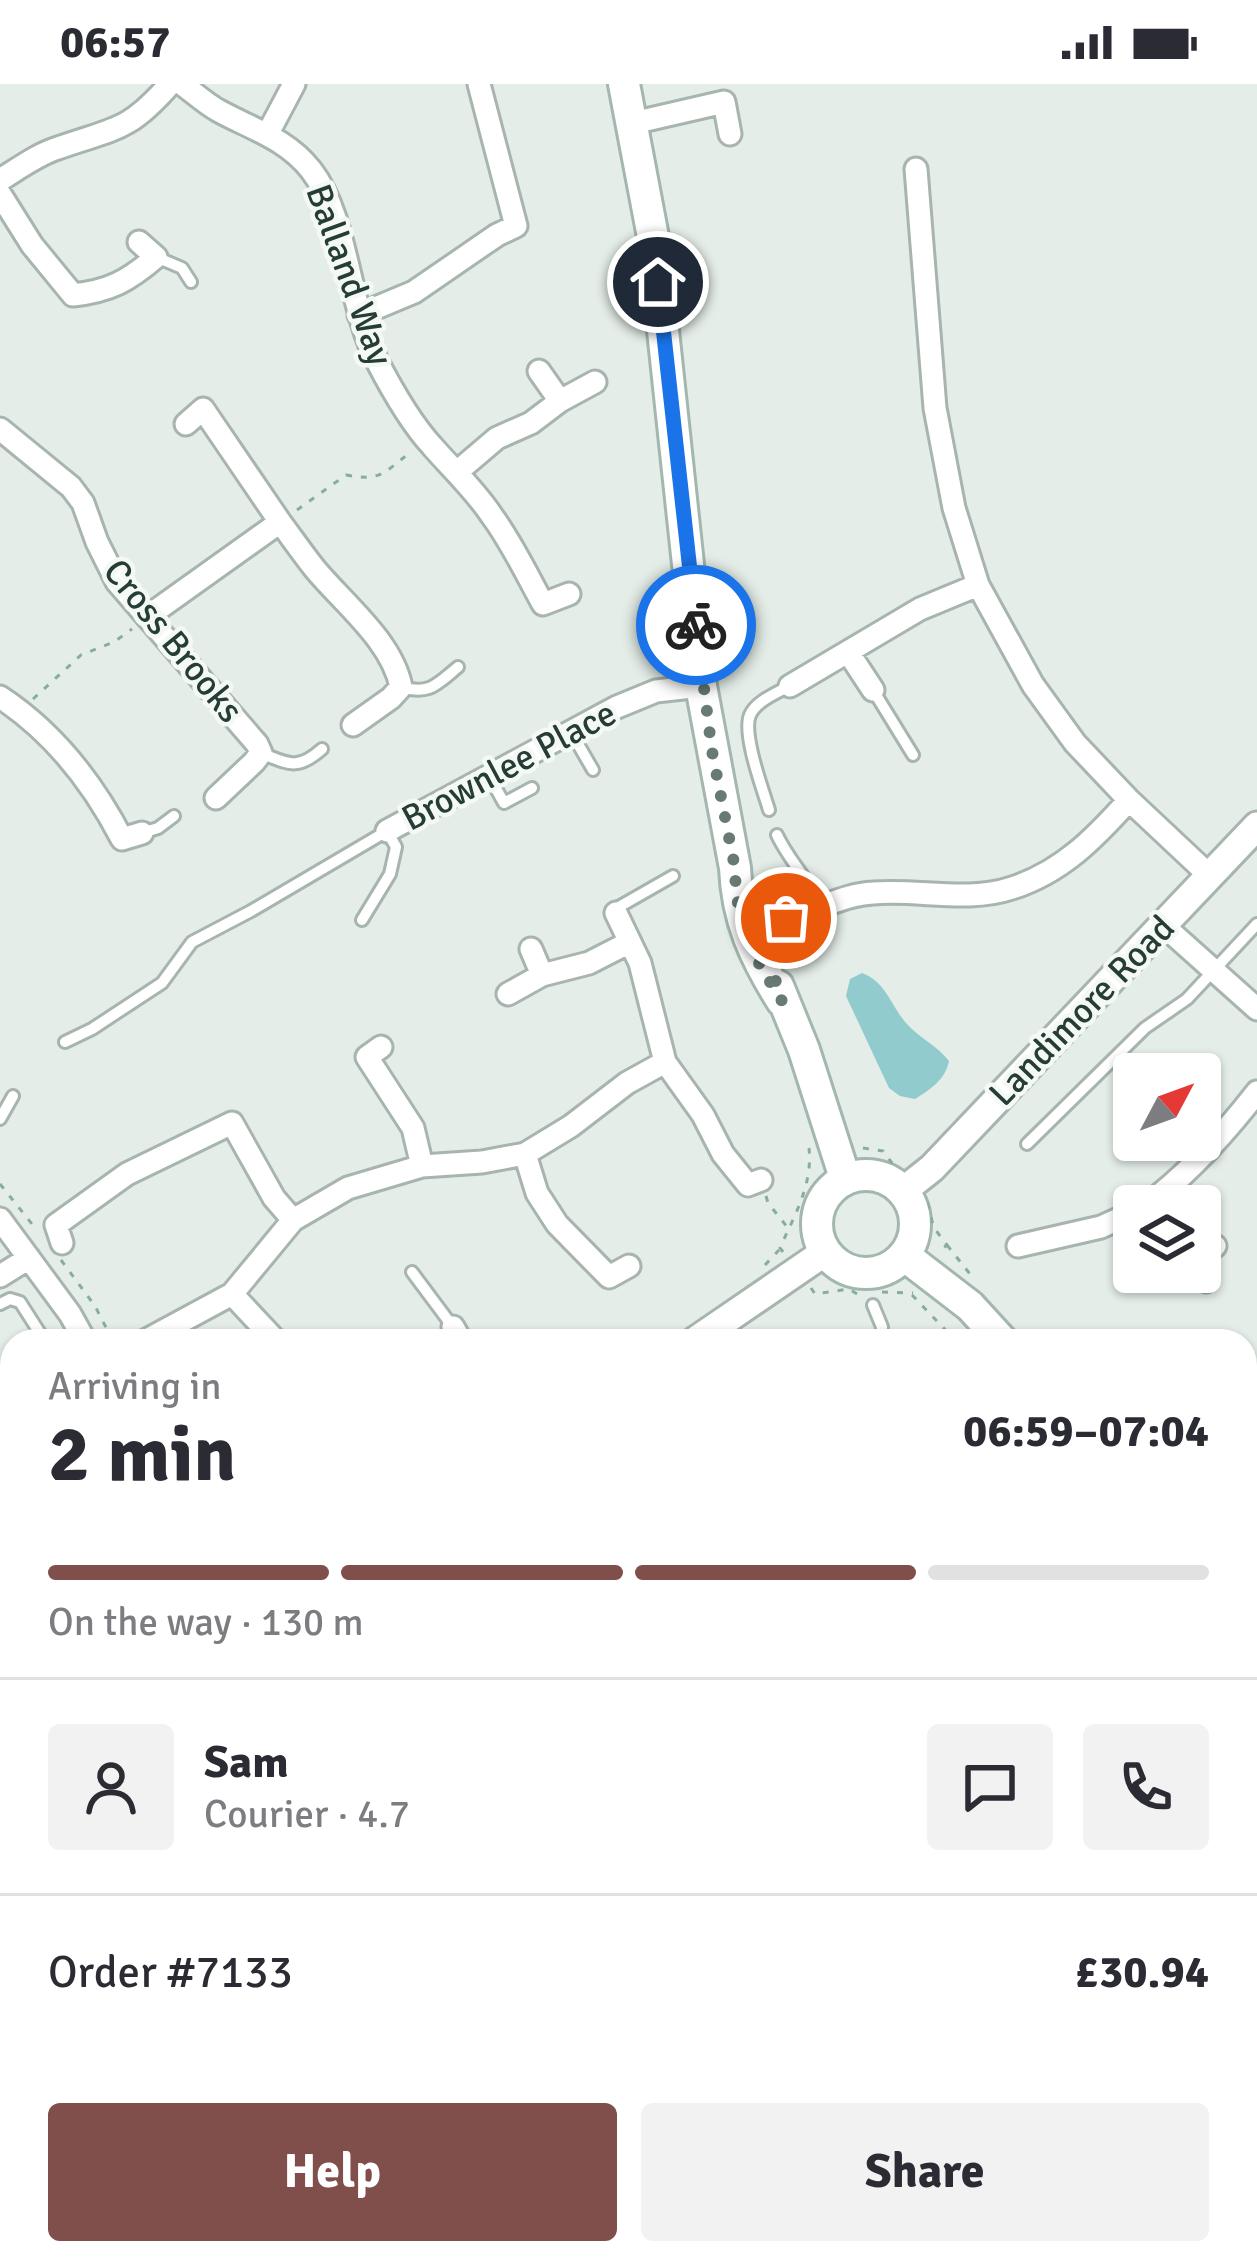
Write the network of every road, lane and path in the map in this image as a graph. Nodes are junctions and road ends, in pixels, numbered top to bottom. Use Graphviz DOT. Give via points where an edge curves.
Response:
graph roads {
  1 [pos="170,84"];
  2 [pos="182,84"];
  3 [pos="294,84"];
  4 [pos="479,84"];
  5 [pos="624,84"];
  6 [pos="633,122"];
  7 [pos="268,133"];
  8 [pos="730,134"];
  9 [pos="916,169"];
  10 [pos="0,180"];
  11 [pos="0,194"];
  12 [pos="148,250"];
  13 [pos="190,283"];
  14 [pos="359,315"];
  15 [pos="539,371"];
  16 [pos="595,382"];
  17 [pos="560,401"];
  18 [pos="186,424"];
  19 [pos="0,429"];
  20 [pos="429,443"];
  21 [pos="457,472"];
  22 [pos="280,522"];
  23 [pos="978,584"];
  24 [pos="568,594"];
  25 [pos="147,616"];
  26 [pos="848,652"];
  27 [pos="458,668"];
  28 [pos="701,686"];
  29 [pos="790,686"];
  30 [pos="401,687"];
  31 [pos="873,690"];
  32 [pos="0,698"];
  33 [pos="20,710"];
  34 [pos="353,725"];
  35 [pos="572,731"];
  36 [pos="322,749"];
  37 [pos="261,753"];
  38 [pos="914,755"];
  39 [pos="593,770"];
  40 [pos="489,776"];
  41 [pos="532,788"];
  42 [pos="216,798"];
  43 [pos="1129,800"];
  44 [pos="769,810"];
  45 [pos="175,816"];
  46 [pos="1257,826"];
  47 [pos="387,831"];
  48 [pos="142,833"];
  49 [pos="777,835"];
  50 [pos="735,868"];
  51 [pos="673,876"];
  52 [pos="1211,877"];
  53 [pos="750,901"];
  54 [pos="820,907"];
  55 [pos="616,913"];
  56 [pos="786,918"];
  57 [pos="362,920"];
  58 [pos="1257,924"];
  59 [pos="1164,926"];
  60 [pos="630,942"];
  61 [pos="532,949"];
  62 [pos="771,962"];
  63 [pos="1214,971"];
  64 [pos="542,975"];
  65 [pos="508,994"];
  66 [pos="782,1001"];
  67 [pos="1257,1009"];
  68 [pos="65,1042"];
  69 [pos="381,1047"];
  70 [pos="665,1062"];
  71 [pos="1257,1092"];
  72 [pos="13,1096"];
  73 [pos="0,1119"];
  74 [pos="1027,1144"];
  75 [pos="525,1154"];
  76 [pos="831,1165"];
  77 [pos="422,1166"];
  78 [pos="761,1180"];
  79 [pos="912,1184"];
  80 [pos="1171,1185"];
  81 [pos="35,1210"];
  82 [pos="0,1219"];
  83 [pos="292,1220"];
  84 [pos="1113,1221"];
  85 [pos="789,1229"];
  86 [pos="1018,1246"];
  87 [pos="825,1252"];
  88 [pos="29,1258"];
  89 [pos="412,1272"];
  90 [pos="913,1272"];
  91 [pos="0,1276"];
  92 [pos="618,1281"];
  93 [pos="849,1289"];
  94 [pos="232,1294"];
  95 [pos="0,1304"];
  96 [pos="874,1305"];
  97 [pos="38,1329"];
  98 [pos="78,1329"];
  99 [pos="167,1329"];
  100 [pos="265,1329"];
  101 [pos="453,1329"];
  102 [pos="713,1329"];
  103 [pos="882,1329"];
  104 [pos="949,1329"];
  105 [pos="991,1329"];
  1 -- 10 [label="street" via="126,126 53,149"];
  2 -- 7 [label="street, Balland Way"];
  3 -- 7 [label="street"];
  4 -- 14 [label="street" via="525,224 414,292"];
  5 -- 6 [label="main road"];
  6 -- 8 [label="street" via="724,101"];
  6 -- 28 [label="main road" via="653,237"];
  7 -- 14 [label="street, Balland Way" via="310,168 327,195"];
  9 -- 23 [label="street" via="935,408"];
  11 -- 12 [label="street" via="73,295 130,279"];
  12 -- 13 [label="lane" via="182,268"];
  14 -- 20 [label="street, Balland Way" via="374,356"];
  15 -- 17 [label="street"];
  16 -- 17 [label="street"];
  17 -- 21 [label="street"];
  18 -- 22 [label="street" via="203,409"];
  19 -- 25 [label="street, Cross Brooks" via="71,487 117,582"];
  20 -- 21 [label="street, Balland Way"];
  20 -- 22 [label="path" via="368,480 346,475"];
  21 -- 24 [label="street, Balland Way" via="493,516 534,608"];
  22 -- 25 [label="street"];
  22 -- 30 [label="street" via="380,643"];
  23 -- 26 [label="street"];
  23 -- 43 [label="street" via="1033,685"];
  25 -- 33 [label="path" via="81,655"];
  25 -- 37 [label="street, Cross Brooks"];
  26 -- 29 [label="street"];
  26 -- 31 [label="street"];
  27 -- 30 [label="lane" via="422,692"];
  28 -- 35 [label="street, Brownlee Place" via="656,692"];
  28 -- 50 [label="main road"];
  29 -- 44 [label="lane" via="750,715"];
  30 -- 34 [label="street"];
  31 -- 38 [label="lane"];
  32 -- 33 [label="street"];
  33 -- 48 [label="street" via="80,771 122,839"];
  35 -- 39 [label="lane"];
  35 -- 40 [label="street, Brownlee Place"];
  36 -- 37 [label="lane" via="299,764"];
  37 -- 42 [label="street, Cross Brooks"];
  40 -- 41 [label="lane" via="504,803"];
  40 -- 47 [label="street, Brownlee Place"];
  43 -- 52 [label="street"];
  43 -- 54 [label="street" via="1066,862 1008,890 876,892"];
  45 -- 48 [label="lane"];
  46 -- 52 [label="street, Landimore Road"];
  47 -- 57 [label="lane" via="396,848 390,874"];
  47 -- 68 [label="lane" via="191,942 162,983"];
  49 -- 54 [label="lane"];
  50 -- 53 [label="main road"];
  50 -- 66 [label="main road" via="744,925"];
  51 -- 55 [label="lane"];
  52 -- 59 [label="street, Landimore Road"];
  53 -- 56 [label="street"];
  53 -- 62 [label="main road"];
  54 -- 56 [label="street"];
  55 -- 60 [label="street"];
  56 -- 62 [label="street" via="774,932"];
  58 -- 63 [label="lane"];
  59 -- 63 [label="street"];
  59 -- 79 [label="street, Landimore Road"];
  60 -- 64 [label="street" via="590,964"];
  60 -- 70 [label="street"];
  61 -- 64 [label="street"];
  62 -- 66 [label="main road"];
  63 -- 67 [label="street"];
  63 -- 74 [label="lane"];
  64 -- 65 [label="street"];
  66 -- 76 [label="main road" via="804,1050"];
  69 -- 77 [label="street" via="367,1057 413,1128"];
  70 -- 75 [label="street"];
  70 -- 78 [label="street" via="748,1185"];
  71 -- 80 [label="street"];
  72 -- 73 [label="lane"];
  75 -- 77 [label="street"];
  75 -- 92 [label="street" via="557,1224"];
  76 -- 79 [label="main road"];
  76 -- 79 [label="path" via="856,1146 883,1151 892,1163 909,1162"];
  76 -- 87 [label="main road" via="831,1188 816,1219"];
  77 -- 83 [label="street" via="349,1188"];
  78 -- 85 [label="path"];
  79 -- 90 [label="main road"];
  79 -- 90 [label="path" via="931,1186 930,1217 947,1245"];
  81 -- 83 [label="street" via="59,1234 127,1174 232,1123"];
  82 -- 88 [label="street"];
  83 -- 94 [label="street"];
  84 -- 86 [label="street"];
  87 -- 90 [label="main road" via="855,1273"];
  87 -- 102 [label="street"];
  88 -- 91 [label="street"];
  88 -- 98 [label="street"];
  89 -- 101 [label="lane"];
  90 -- 93 [label="path"];
  90 -- 104 [label="path"];
  90 -- 105 [label="main road" via="970,1306"];
  94 -- 99 [label="street"];
  94 -- 100 [label="street"];
  95 -- 97 [label="lane" via="20,1302"];
  96 -- 103 [label="lane"];
}
